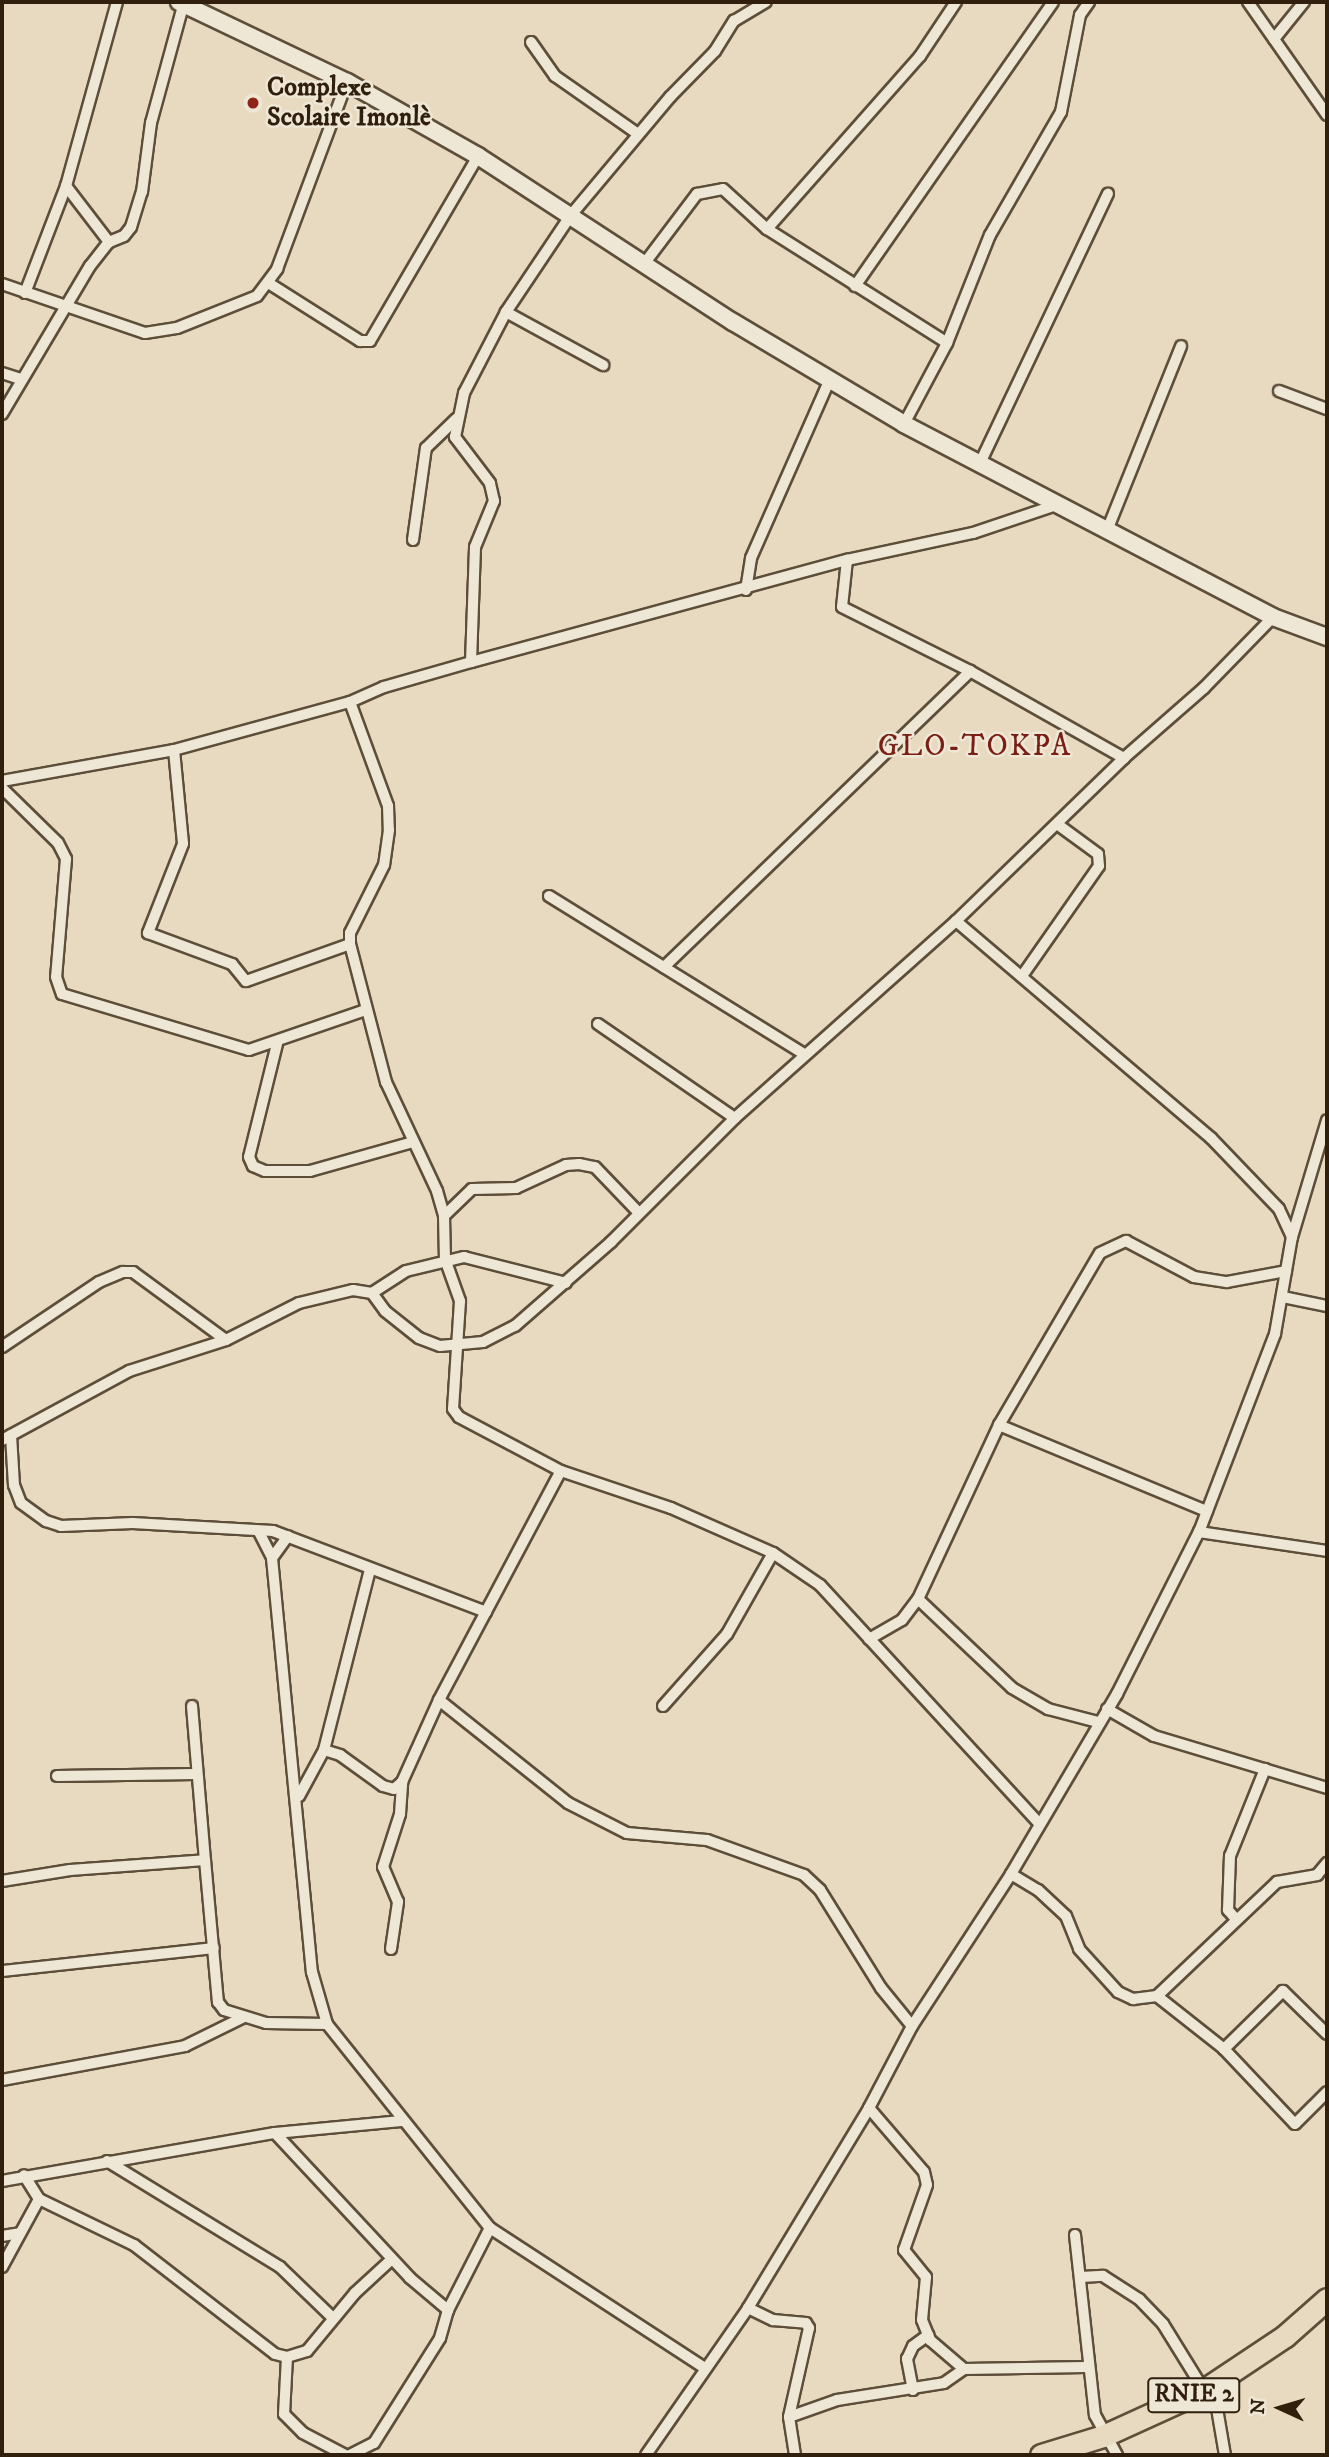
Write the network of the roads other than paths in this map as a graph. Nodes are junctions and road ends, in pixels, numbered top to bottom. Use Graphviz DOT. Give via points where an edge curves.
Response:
graph roads {
  1 [pos="117,2"];
  2 [pos="182,2"];
  3 [pos="766,2"];
  4 [pos="956,2"];
  5 [pos="1053,2"];
  6 [pos="1089,2"];
  7 [pos="1248,2"];
  8 [pos="1304,2"];
  9 [pos="1274,39"];
  10 [pos="531,42"];
  11 [pos="347,82"];
  12 [pos="1327,115"];
  13 [pos="638,134"];
  14 [pos="478,156"];
  15 [pos="66,186"];
  16 [pos="1108,194"];
  17 [pos="571,215"];
  18 [pos="767,229"];
  19 [pos="109,242"];
  20 [pos="644,264"];
  21 [pos="2,284"];
  22 [pos="270,284"];
  23 [pos="855,286"];
  24 [pos="25,293"];
  25 [pos="62,308"];
  26 [pos="506,312"];
  27 [pos="947,343"];
  28 [pos="1181,346"];
  29 [pos="603,365"];
  30 [pos="2,373"];
  31 [pos="20,379"];
  32 [pos="830,380"];
  33 [pos="1279,391"];
  34 [pos="1327,409"];
  35 [pos="2,414"];
  36 [pos="456,419"];
  37 [pos="904,424"];
  38 [pos="981,461"];
  39 [pos="1059,504"];
  40 [pos="1108,528"];
  41 [pos="413,540"];
  42 [pos="847,560"];
  43 [pos="746,590"];
  44 [pos="1273,617"];
  45 [pos="1327,637"];
  46 [pos="471,662"];
  47 [pos="970,671"];
  48 [pos="350,702"];
  49 [pos="174,750"];
  50 [pos="1124,758"];
  51 [pos="2,781"];
  52 [pos="2,788"];
  53 [pos="1057,824"];
  54 [pos="549,896"];
  55 [pos="956,921"];
  56 [pos="349,944"];
  57 [pos="664,967"];
  58 [pos="1022,976"];
  59 [pos="366,1010"];
  60 [pos="598,1024"];
  61 [pos="277,1044"];
  62 [pos="805,1055"];
  63 [pos="735,1118"];
  64 [pos="1326,1127"];
  65 [pos="413,1142"];
  66 [pos="638,1212"];
  67 [pos="444,1216"];
  68 [pos="1292,1237"];
  69 [pos="445,1259"];
  70 [pos="1286,1271"];
  71 [pos="566,1283"];
  72 [pos="372,1293"];
  73 [pos="1283,1297"];
  74 [pos="1327,1306"];
  75 [pos="226,1339"];
  76 [pos="2,1346"];
  77 [pos="457,1347"];
  78 [pos="999,1425"];
  79 [pos="6,1438"];
  80 [pos="561,1471"];
  81 [pos="1207,1511"];
  82 [pos="259,1532"];
  83 [pos="1199,1532"];
  84 [pos="288,1536"];
  85 [pos="1327,1552"];
  86 [pos="773,1553"];
  87 [pos="272,1558"];
  88 [pos="370,1570"];
  89 [pos="918,1599"];
  90 [pos="486,1612"];
  91 [pos="869,1639"];
  92 [pos="439,1700"];
  93 [pos="192,1706"];
  94 [pos="663,1706"];
  95 [pos="1107,1709"];
  96 [pos="1098,1722"];
  97 [pos="324,1750"];
  98 [pos="1265,1769"];
  99 [pos="196,1774"];
  100 [pos="57,1776"];
  101 [pos="402,1782"];
  102 [pos="1327,1788"];
  103 [pos="298,1798"];
  104 [pos="1039,1823"];
  105 [pos="205,1860"];
  106 [pos="1327,1863"];
  107 [pos="1011,1874"];
  108 [pos="2,1881"];
  109 [pos="1235,1918"];
  110 [pos="214,1948"];
  111 [pos="391,1949"];
  112 [pos="2,1971"];
  113 [pos="1157,1996"];
  114 [pos="242,2018"];
  115 [pos="327,2024"];
  116 [pos="912,2026"];
  117 [pos="1327,2034"];
  118 [pos="1224,2049"];
  119 [pos="2,2080"];
  120 [pos="1327,2092"];
  121 [pos="869,2108"];
  122 [pos="401,2121"];
  123 [pos="275,2133"];
  124 [pos="107,2161"];
  125 [pos="24,2175"];
  126 [pos="2,2181"];
  127 [pos="38,2199"];
  128 [pos="490,2228"];
  129 [pos="20,2233"];
  130 [pos="1075,2235"];
  131 [pos="2,2236"];
  132 [pos="393,2259"];
  133 [pos="2,2267"];
  134 [pos="1081,2277"];
  135 [pos="1327,2300"];
  136 [pos="748,2308"];
  137 [pos="448,2310"];
  138 [pos="333,2318"];
  139 [pos="928,2335"];
  140 [pos="287,2357"];
  141 [pos="703,2367"];
  142 [pos="1086,2367"];
  143 [pos="964,2369"];
  144 [pos="1208,2387"];
  145 [pos="913,2390"];
  146 [pos="789,2417"];
  147 [pos="1103,2437"];
  148 [pos="345,2455"];
  149 [pos="351,2455"];
  150 [pos="646,2455"];
  151 [pos="795,2455"];
  152 [pos="1041,2455"];
  153 [pos="1117,2455"];
  154 [pos="1225,2455"];
  1 -- 15 [label="street"];
  2 -- 11 [label="main road"];
  2 -- 19 [label="street" via="151,122 142,192 131,227"];
  3 -- 13 [label="street" via="734,20 715,51"];
  4 -- 18 [label="street" via="920,56"];
  5 -- 23 [label="street"];
  6 -- 27 [label="street" via="1075,33 1061,112 990,235"];
  7 -- 9 [label="street"];
  8 -- 9 [label="street"];
  9 -- 12 [label="street"];
  10 -- 13 [label="street" via="555,76"];
  11 -- 14 [label="main road"];
  11 -- 22 [label="street"];
  13 -- 17 [label="street"];
  14 -- 17 [label="main road"];
  14 -- 22 [label="street" via="370,341 360,341"];
  15 -- 19 [label="street"];
  15 -- 24 [label="street"];
  16 -- 38 [label="street"];
  17 -- 20 [label="main road"];
  17 -- 26 [label="street"];
  18 -- 20 [label="street" via="723,189 707,190 697,194"];
  18 -- 23 [label="street"];
  19 -- 25 [label="street"];
  20 -- 32 [label="main road"];
  21 -- 24 [label="street"];
  22 -- 25 [label="street" via="257,296 157,333"];
  23 -- 27 [label="street"];
  24 -- 25 [label="street"];
  25 -- 31 [label="street"];
  26 -- 29 [label="street"];
  26 -- 36 [label="street"];
  27 -- 37 [label="street"];
  28 -- 40 [label="street"];
  30 -- 31 [label="street"];
  31 -- 35 [label="street"];
  32 -- 37 [label="main road"];
  32 -- 43 [label="street" via="751,558"];
  33 -- 34 [label="street"];
  36 -- 41 [label="street" via="432,438 423,455"];
  36 -- 46 [label="street" via="455,437 490,483 494,501 476,534"];
  37 -- 38 [label="main road"];
  38 -- 39 [label="main road"];
  39 -- 40 [label="main road"];
  39 -- 42 [label="street" via="972,533"];
  40 -- 44 [label="main road"];
  42 -- 43 [label="street"];
  42 -- 47 [label="street" via="842,607"];
  43 -- 46 [label="street"];
  44 -- 45 [label="main road"];
  44 -- 50 [label="street" via="1204,688"];
  46 -- 48 [label="street" via="384,687"];
  47 -- 50 [label="street"];
  47 -- 57 [label="street"];
  48 -- 49 [label="street"];
  48 -- 56 [label="street" via="388,806 388,830 384,865 350,933"];
  49 -- 51 [label="street"];
  49 -- 56 [label="street" via="183,844 148,933 232,964 246,981"];
  50 -- 53 [label="street"];
  52 -- 61 [label="street" via="58,843 66,859 56,977 62,994 234,1047 249,1050"];
  53 -- 55 [label="street"];
  53 -- 58 [label="street" via="1098,854 1099,866"];
  54 -- 57 [label="street"];
  55 -- 58 [label="street"];
  55 -- 62 [label="street"];
  56 -- 59 [label="street"];
  57 -- 62 [label="street"];
  58 -- 68 [label="street" via="1211,1138 1279,1209"];
  59 -- 61 [label="street"];
  59 -- 65 [label="street" via="386,1082"];
  60 -- 63 [label="street"];
  61 -- 65 [label="street" via="249,1157 253,1166 265,1171 310,1171"];
  62 -- 63 [label="street"];
  63 -- 66 [label="street"];
  64 -- 68 [label="street"];
  65 -- 67 [label="street"];
  66 -- 67 [label="street" via="595,1167 579,1164 566,1165 516,1188 472,1189"];
  66 -- 71 [label="street"];
  67 -- 69 [label="street"];
  68 -- 70 [label="street"];
  69 -- 71 [label="street" via="481,1257"];
  69 -- 72 [label="street" via="406,1271"];
  69 -- 77 [label="street" via="460,1301"];
  70 -- 73 [label="street"];
  70 -- 78 [label="street" via="1227,1282 1194,1277 1143,1248 1126,1241 1114,1243 1100,1252"];
  71 -- 77 [label="street" via="515,1326 484,1342"];
  72 -- 75 [label="street" via="353,1290 299,1303"];
  72 -- 77 [label="street" via="385,1311 419,1338"];
  73 -- 74 [label="street"];
  73 -- 81 [label="street" via="1275,1334"];
  75 -- 76 [label="street" via="133,1272 123,1272 99,1282"];
  75 -- 79 [label="street" via="129,1371"];
  77 -- 80 [label="street" via="452,1395 459,1417"];
  78 -- 81 [label="street"];
  78 -- 89 [label="street"];
  79 -- 82 [label="street" via="22,1503 46,1521"];
  80 -- 86 [label="street" via="671,1508"];
  80 -- 90 [label="street"];
  81 -- 83 [label="street"];
  82 -- 84 [label="street"];
  82 -- 87 [label="street"];
  83 -- 85 [label="street"];
  83 -- 95 [label="street"];
  84 -- 87 [label="street"];
  84 -- 88 [label="street"];
  86 -- 91 [label="street" via="820,1585"];
  86 -- 94 [label="street" via="727,1634"];
  87 -- 103 [label="street"];
  88 -- 90 [label="street"];
  88 -- 97 [label="street"];
  89 -- 91 [label="street" via="886,1633"];
  89 -- 96 [label="street" via="1012,1688 1048,1709"];
  90 -- 92 [label="street"];
  91 -- 104 [label="street"];
  92 -- 101 [label="street"];
  92 -- 116 [label="street" via="568,1804 627,1833 707,1840 804,1875 820,1890 881,1988"];
  93 -- 99 [label="street"];
  95 -- 96 [label="street"];
  95 -- 98 [label="street" via="1154,1737"];
  96 -- 104 [label="street"];
  97 -- 101 [label="street" via="340,1755 383,1786 394,1789"];
  97 -- 103 [label="street"];
  98 -- 102 [label="street"];
  98 -- 109 [label="street" via="1230,1856 1228,1910"];
  99 -- 100 [label="street"];
  99 -- 105 [label="street"];
  101 -- 111 [label="street" via="400,1814 383,1867 398,1902"];
  103 -- 115 [label="street" via="312,1972"];
  104 -- 107 [label="street"];
  105 -- 108 [label="street" via="70,1870"];
  105 -- 110 [label="street"];
  106 -- 109 [label="street" via="1317,1875 1278,1882"];
  107 -- 113 [label="street" via="1061,1910 1079,1949 1118,1992 1133,1999"];
  107 -- 116 [label="street"];
  109 -- 113 [label="street"];
  110 -- 112 [label="street"];
  110 -- 114 [label="street" via="218,2002"];
  113 -- 118 [label="street"];
  114 -- 115 [label="street"];
  114 -- 119 [label="street" via="186,2046"];
  115 -- 122 [label="street"];
  116 -- 121 [label="street"];
  117 -- 118 [label="street" via="1283,1991"];
  118 -- 120 [label="street" via="1295,2124"];
  121 -- 136 [label="street"];
  121 -- 139 [label="street" via="924,2172 926,2193 904,2250 926,2277 922,2320"];
  122 -- 123 [label="street"];
  122 -- 128 [label="street"];
  123 -- 124 [label="street"];
  123 -- 132 [label="street"];
  124 -- 125 [label="street"];
  124 -- 138 [label="street" via="280,2267"];
  125 -- 126 [label="street"];
  125 -- 127 [label="street"];
  127 -- 129 [label="street"];
  127 -- 140 [label="street" via="134,2245 275,2354"];
  128 -- 137 [label="street"];
  128 -- 141 [label="street"];
  129 -- 131 [label="street"];
  129 -- 133 [label="street"];
  130 -- 134 [label="street"];
  132 -- 137 [label="street"];
  132 -- 138 [label="street"];
  134 -- 142 [label="street"];
  134 -- 144 [label="street" via="1102,2276 1139,2299"];
  135 -- 144 [label="highway, RNIE 2 / RNIE 2" via="1285,2336"];
  136 -- 141 [label="street"];
  136 -- 146 [label="street" via="773,2320 806,2323 809,2328"];
  137 -- 149 [label="street" via="440,2338 374,2442"];
  138 -- 140 [label="street" via="307,2351"];
  139 -- 143 [label="street"];
  139 -- 145 [label="street" via="913,2346 907,2359"];
  140 -- 148 [label="street" via="284,2414 303,2433"];
  141 -- 150 [label="street"];
  142 -- 143 [label="street"];
  142 -- 147 [label="street"];
  143 -- 145 [label="street" via="944,2383"];
  144 -- 147 [label="highway, RNIE 2 / RNIE 2"];
  144 -- 154 [label="street"];
  145 -- 146 [label="street" via="837,2400"];
  146 -- 151 [label="street"];
  147 -- 152 [label="highway, RNIE 2 / RNIE 2"];
  147 -- 153 [label="street"];
}
